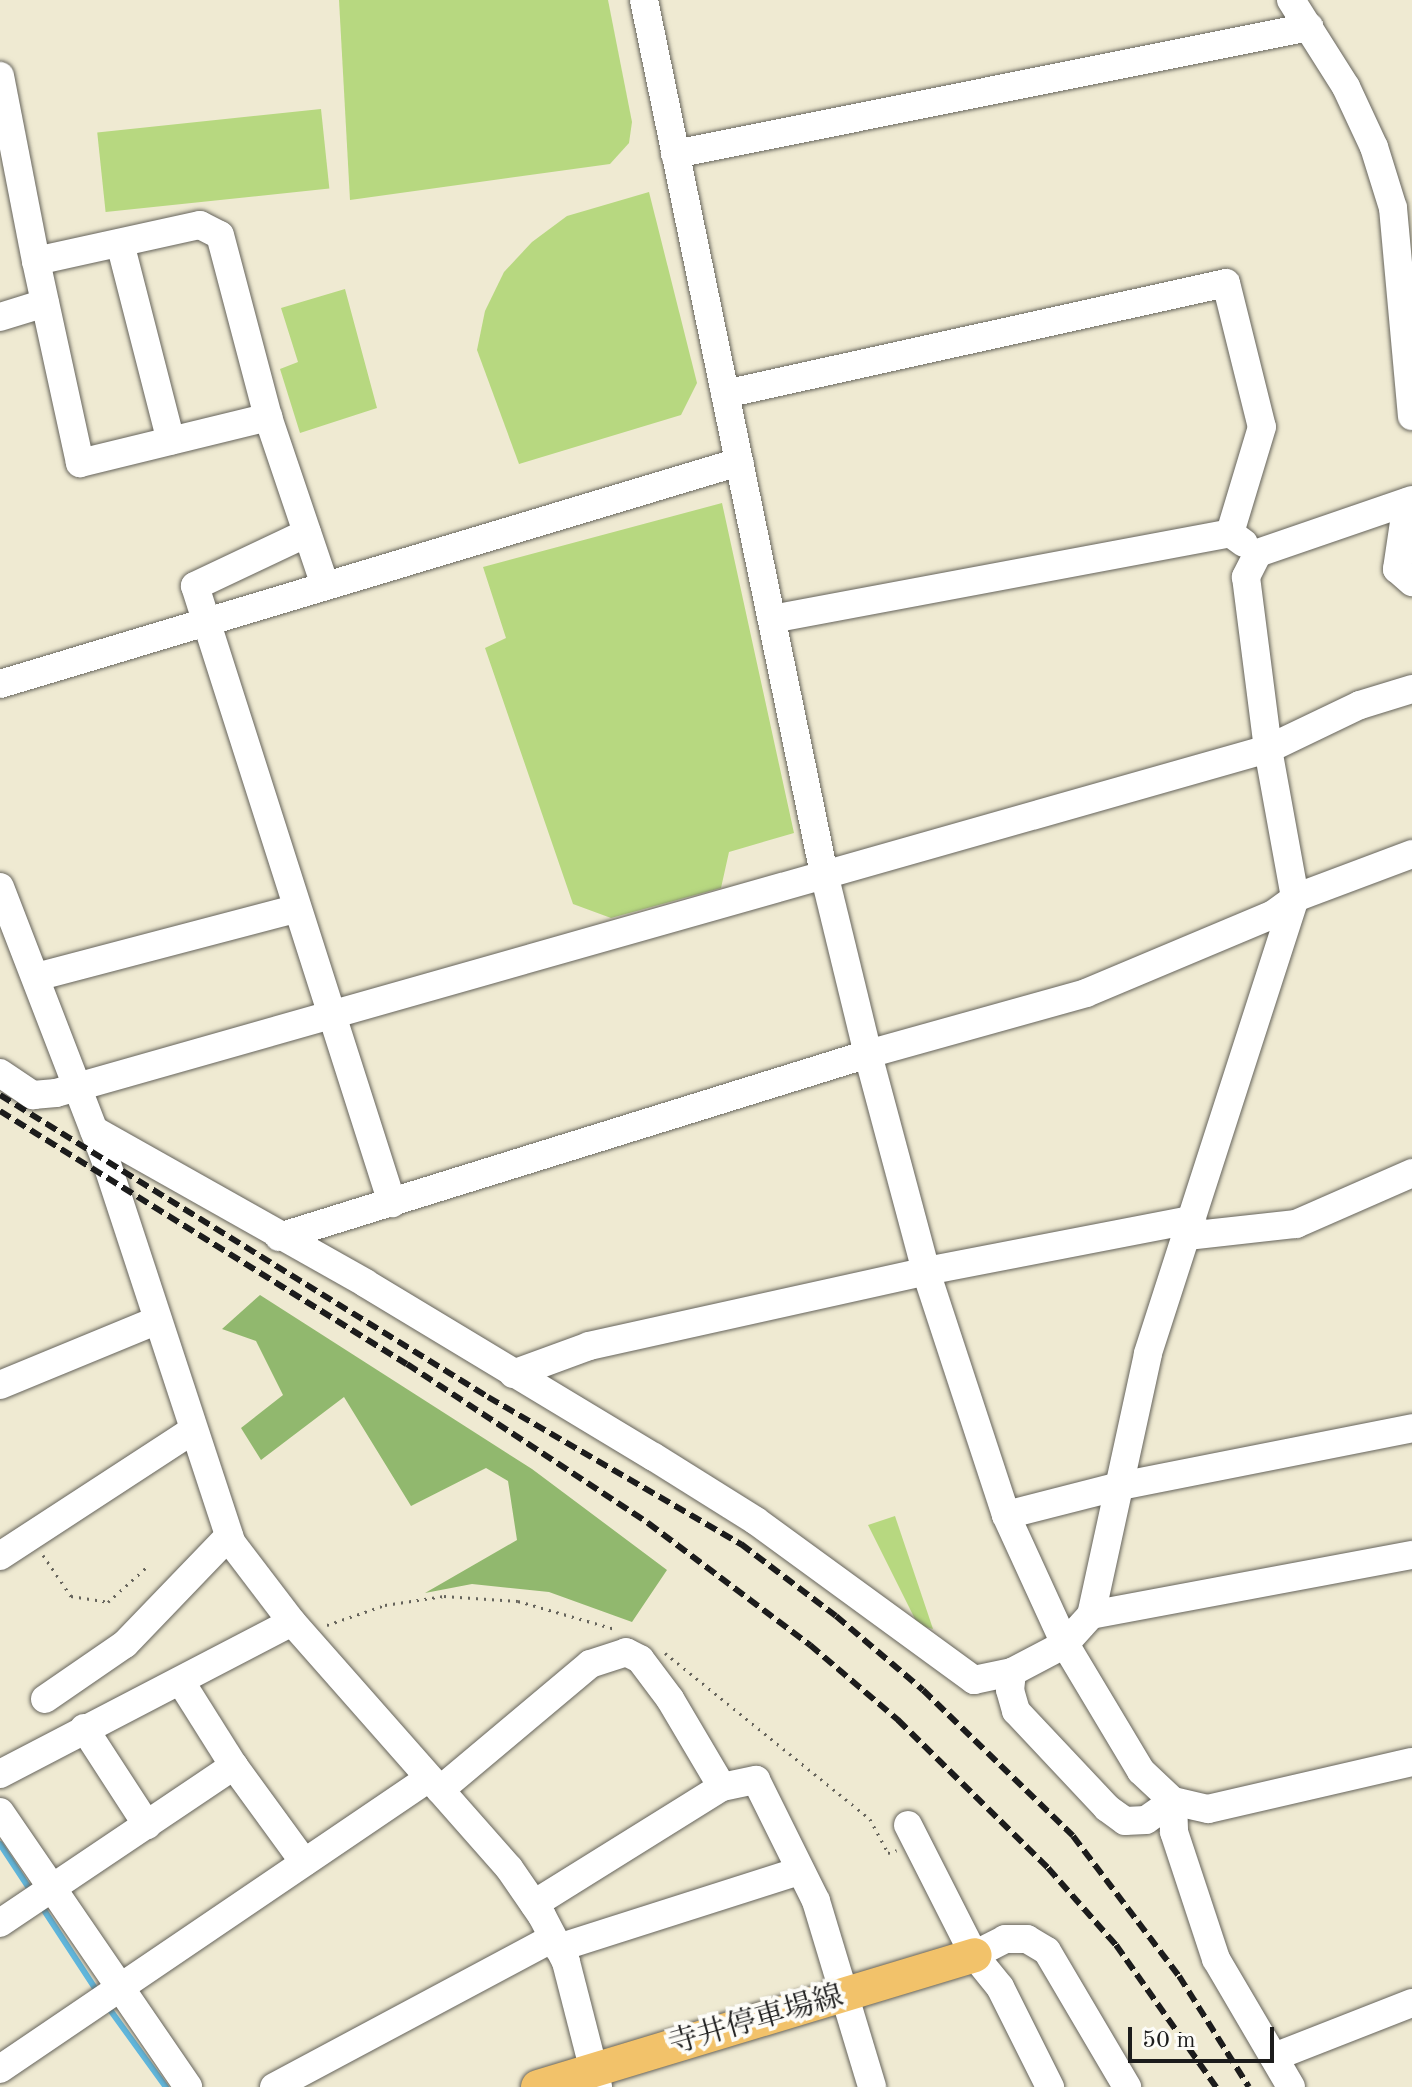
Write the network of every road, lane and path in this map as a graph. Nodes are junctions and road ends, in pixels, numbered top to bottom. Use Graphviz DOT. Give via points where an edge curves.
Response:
graph roads {
  1 [pos="644,0"];
  2 [pos="1291,0"];
  3 [pos="1309,27"];
  4 [pos="0,76"];
  5 [pos="6,134"];
  6 [pos="675,154"];
  7 [pos="120,243"];
  8 [pos="36,261"];
  9 [pos="45,303"];
  10 [pos="1408,313"];
  11 [pos="0,317"];
  12 [pos="725,394"];
  13 [pos="1412,416"];
  14 [pos="268,417"];
  15 [pos="171,441"];
  16 [pos="739,462"];
  17 [pos="1410,501"];
  18 [pos="307,533"];
  19 [pos="1230,533"];
  20 [pos="1258,553"];
  21 [pos="1412,582"];
  22 [pos="325,585"];
  23 [pos="772,619"];
  24 [pos="206,621"];
  25 [pos="0,684"];
  26 [pos="1412,689"];
  27 [pos="1268,749"];
  28 [pos="1412,854"];
  29 [pos="824,874"];
  30 [pos="0,887"];
  31 [pos="1295,898"];
  32 [pos="296,909"];
  33 [pos="36,977"];
  34 [pos="333,1016"];
  35 [pos="868,1054"];
  36 [pos="0,1073"];
  37 [pos="79,1086"];
  38 [pos="94,1130"];
  39 [pos="1412,1173"];
  40 [pos="392,1203"];
  41 [pos="1190,1228"];
  42 [pos="279,1237"];
  43 [pos="926,1271"];
  44 [pos="155,1321"];
  45 [pos="513,1374"];
  46 [pos="1,1382"];
  47 [pos="1412,1428"];
  48 [pos="193,1430"];
  49 [pos="1120,1486"];
  50 [pos="1006,1515"];
  51 [pos="30,1536"];
  52 [pos="229,1536"];
  53 [pos="1412,1555"];
  54 [pos="0,1556"];
  55 [pos="149,1565"];
  56 [pos="1091,1615"];
  57 [pos="298,1627"];
  58 [pos="625,1633"];
  59 [pos="1065,1644"];
  60 [pos="661,1651"];
  61 [pos="1012,1672"];
  62 [pos="181,1682"];
  63 [pos="45,1699"];
  64 [pos="84,1728"];
  65 [pos="1412,1762"];
  66 [pos="234,1766"];
  67 [pos="0,1774"];
  68 [pos="435,1784"];
  69 [pos="722,1787"];
  70 [pos="1173,1801"];
  71 [pos="0,1812"];
  72 [pos="147,1825"];
  73 [pos="908,1835"];
  74 [pos="304,1862"];
  75 [pos="800,1871"];
  76 [pos="51,1889"];
  77 [pos="534,1904"];
  78 [pos="0,1923"];
  79 [pos="556,1943"];
  80 [pos="974,1955"];
  81 [pos="118,1987"];
  82 [pos="848,1995"];
  83 [pos="1412,2003"];
  84 [pos="1274,2057"];
  85 [pos="0,2069"];
  86 [pos="596,2078"];
  87 [pos="188,2087"];
  88 [pos="274,2087"];
  89 [pos="538,2087"];
  90 [pos="872,2087"];
  91 [pos="1050,2087"];
  92 [pos="1127,2087"];
  93 [pos="1291,2087"];
  1 -- 6 [label="street"];
  2 -- 3 [label="street"];
  3 -- 6 [label="street"];
  3 -- 10 [label="street" via="1374,147 1393,208"];
  4 -- 5 [label="street"];
  5 -- 8 [label="street"];
  6 -- 12 [label="street"];
  7 -- 8 [label="street"];
  7 -- 14 [label="street" via="200,225 220,235"];
  7 -- 15 [label="street"];
  8 -- 9 [label="street"];
  9 -- 11 [label="street"];
  9 -- 15 [label="street" via="80,463"];
  10 -- 13 [label="street"];
  12 -- 16 [label="street"];
  12 -- 19 [label="street" via="1226,283 1262,427"];
  14 -- 15 [label="street"];
  14 -- 18 [label="street"];
  16 -- 22 [label="street"];
  16 -- 23 [label="street"];
  17 -- 20 [label="street"];
  17 -- 21 [label="street" via="1397,569"];
  18 -- 22 [label="street"];
  18 -- 24 [label="street" via="195,586"];
  19 -- 20 [label="street"];
  19 -- 23 [label="street"];
  20 -- 27 [label="street" via="1246,577"];
  22 -- 24 [label="street"];
  23 -- 29 [label="street"];
  24 -- 25 [label="street"];
  24 -- 32 [label="street"];
  26 -- 27 [label="street" via="1360,705"];
  27 -- 29 [label="street"];
  27 -- 31 [label="street"];
  28 -- 31 [label="street"];
  29 -- 34 [label="street"];
  29 -- 35 [label="street"];
  30 -- 33 [label="street"];
  31 -- 35 [label="street" via="1272,915 1086,993"];
  31 -- 41 [label="street"];
  32 -- 33 [label="street"];
  32 -- 34 [label="street"];
  33 -- 37 [label="street"];
  34 -- 37 [label="street"];
  34 -- 40 [label="street"];
  35 -- 40 [label="street"];
  35 -- 43 [label="street"];
  36 -- 37 [label="street" via="33,1095"];
  37 -- 38 [label="street"];
  38 -- 42 [label="street"];
  38 -- 44 [label="street"];
  39 -- 41 [label="street" via="1296,1224"];
  40 -- 42 [label="street"];
  41 -- 43 [label="street"];
  41 -- 49 [label="street" via="1148,1354"];
  42 -- 45 [label="street"];
  43 -- 45 [label="street" via="589,1346"];
  43 -- 50 [label="street"];
  44 -- 46 [label="street"];
  44 -- 48 [label="street"];
  45 -- 61 [label="street" via="756,1521 974,1680"];
  47 -- 49 [label="street"];
  48 -- 51 [label="street"];
  48 -- 52 [label="street"];
  49 -- 50 [label="street"];
  49 -- 56 [label="street"];
  50 -- 59 [label="street"];
  51 -- 54 [label="street"];
  51 -- 55 [label="path" via="71,1596 108,1602"];
  52 -- 57 [label="street" via="239,1558"];
  52 -- 63 [label="street" via="125,1644"];
  53 -- 56 [label="street"];
  56 -- 59 [label="street"];
  57 -- 58 [label="path" via="444,1596 518,1601"];
  57 -- 62 [label="street"];
  57 -- 68 [label="street"];
  59 -- 61 [label="street"];
  59 -- 70 [label="street" via="1141,1771"];
  60 -- 73 [label="path" via="692,1670 870,1819 888,1853"];
  61 -- 70 [label="street" via="1016,1711 1107,1808 1125,1821 1146,1820"];
  62 -- 64 [label="street"];
  62 -- 66 [label="street"];
  64 -- 67 [label="street"];
  64 -- 72 [label="street"];
  65 -- 70 [label="street" via="1208,1809"];
  66 -- 72 [label="street"];
  66 -- 74 [label="street"];
  68 -- 69 [label="street" via="590,1664 626,1652 640,1659 670,1699"];
  68 -- 74 [label="street"];
  68 -- 77 [label="street"];
  69 -- 75 [label="street" via="756,1780"];
  69 -- 77 [label="street"];
  70 -- 84 [label="street" via="1174,1832 1216,1959"];
  71 -- 76 [label="street"];
  72 -- 76 [label="street"];
  73 -- 80 [label="street"];
  74 -- 81 [label="street"];
  75 -- 79 [label="street"];
  75 -- 82 [label="street" via="816,1901"];
  76 -- 78 [label="street"];
  76 -- 81 [label="street"];
  77 -- 79 [label="street"];
  79 -- 86 [label="street"];
  79 -- 88 [label="street"];
  80 -- 82 [label="main road, 寺井停車場線"];
  80 -- 91 [label="street" via="1000,1987"];
  80 -- 92 [label="street" via="1005,1939 1027,1939 1047,1951"];
  81 -- 85 [label="street"];
  81 -- 87 [label="street"];
  82 -- 86 [label="main road, 寺井停車場線"];
  82 -- 90 [label="street"];
  83 -- 84 [label="street"];
  84 -- 93 [label="street"];
  86 -- 89 [label="main road, 寺井停車場線"];
}
